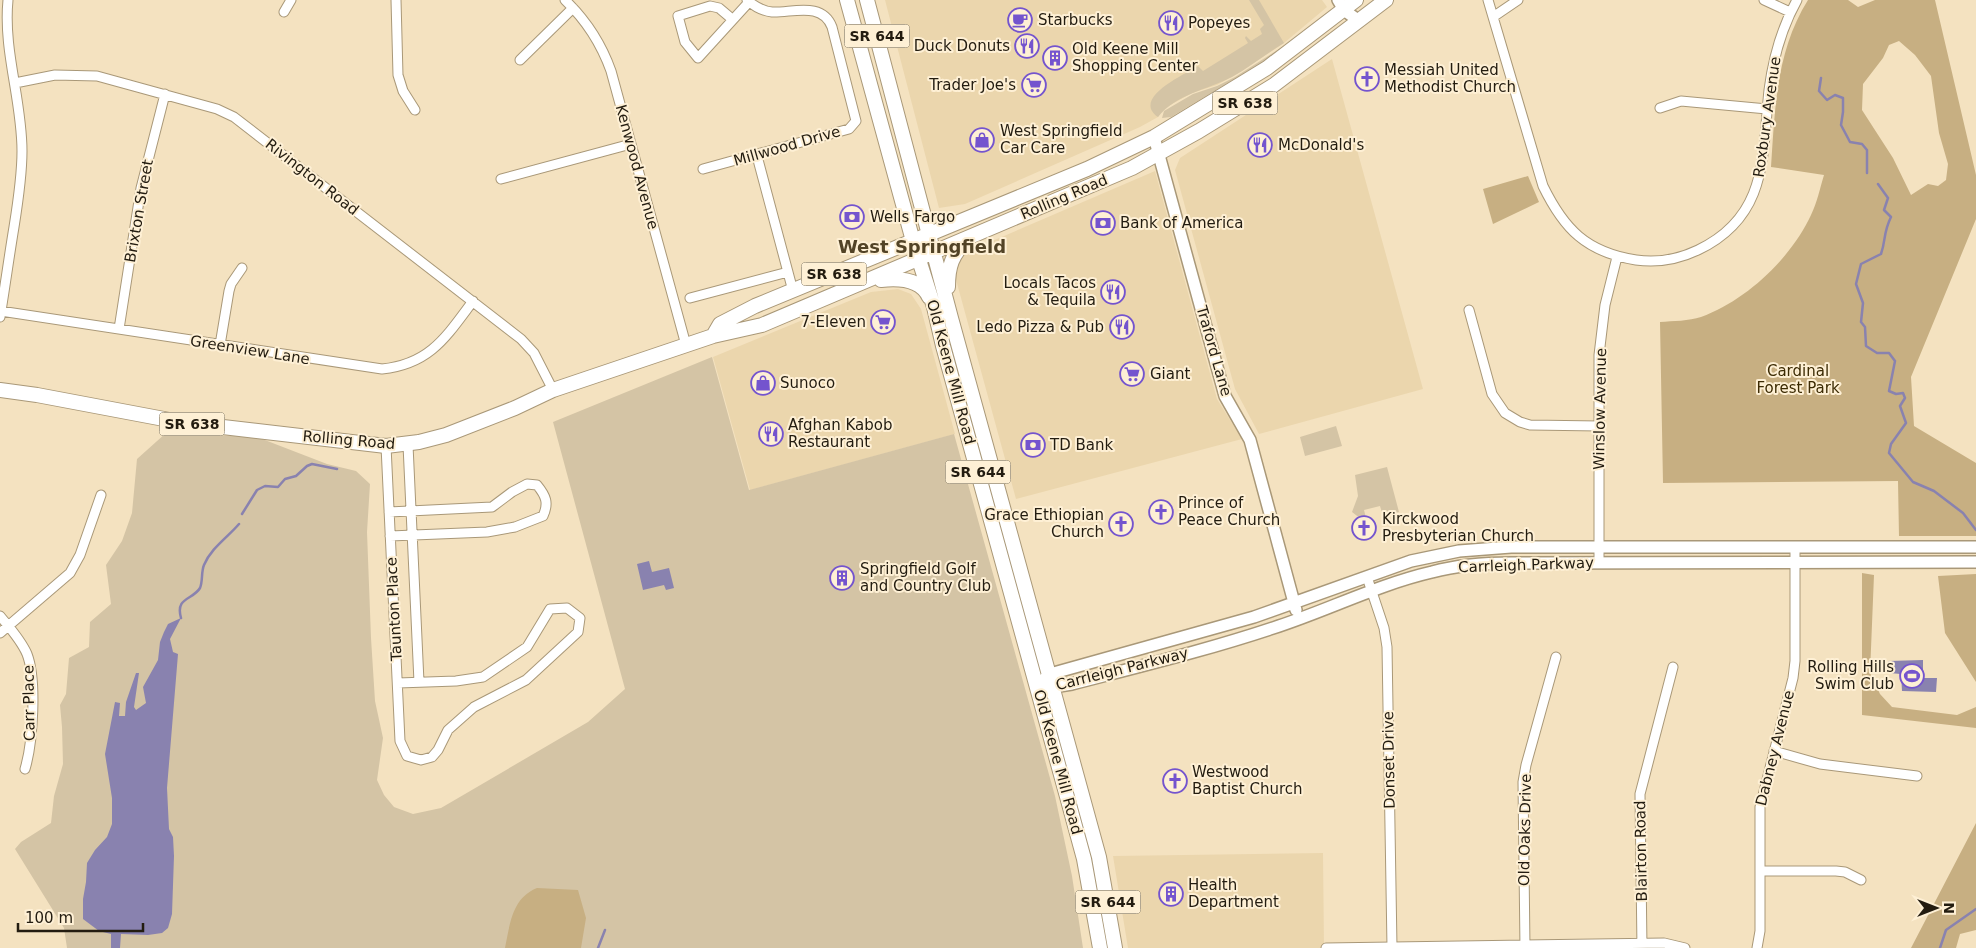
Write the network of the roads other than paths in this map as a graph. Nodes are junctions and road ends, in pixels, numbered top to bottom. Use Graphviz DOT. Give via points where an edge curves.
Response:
graph roads {
  1 [pos="8,0"];
  2 [pos="291,0"];
  3 [pos="396,0"];
  4 [pos="565,0"];
  5 [pos="847,0"];
  6 [pos="867,0"];
  7 [pos="1356,0"];
  8 [pos="1386,0"];
  9 [pos="1488,0"];
  10 [pos="1518,0"];
  11 [pos="1764,0"];
  12 [pos="1797,0"];
  13 [pos="748,1"];
  14 [pos="1341,5"];
  15 [pos="574,8"];
  16 [pos="284,12"];
  17 [pos="1790,12"];
  18 [pos="1493,18"];
  19 [pos="732,19"];
  20 [pos="1360,21"];
  21 [pos="520,60"];
  22 [pos="15,83"];
  23 [pos="166,94"];
  24 [pos="1660,108"];
  25 [pos="1767,109"];
  26 [pos="415,110"];
  27 [pos="1154,137"];
  28 [pos="631,144"];
  29 [pos="1159,154"];
  30 [pos="757,156"];
  31 [pos="703,169"];
  32 [pos="501,179"];
  33 [pos="929,234"];
  34 [pos="971,236"];
  35 [pos="913,241"];
  36 [pos="934,252"];
  37 [pos="1617,257"];
  38 [pos="919,260"];
  39 [pos="242,268"];
  40 [pos="788,272"];
  41 [pos="868,281"];
  42 [pos="793,291"];
  43 [pos="690,298"];
  44 [pos="473,301"];
  45 [pos="934,307"];
  46 [pos="949,309"];
  47 [pos="1469,310"];
  48 [pos="0,313"];
  49 [pos="119,329"];
  50 [pos="713,336"];
  51 [pos="220,345"];
  52 [pos="686,345"];
  53 [pos="0,390"];
  54 [pos="553,390"];
  55 [pos="1599,426"];
  56 [pos="408,444"];
  57 [pos="386,446"];
  58 [pos="101,495"];
  59 [pos="389,512"];
  60 [pos="411,512"];
  61 [pos="413,535"];
  62 [pos="390,536"];
  63 [pos="1599,547"];
  64 [pos="1795,547"];
  65 [pos="1976,547"];
  66 [pos="1976,562"];
  67 [pos="1599,563"];
  68 [pos="1795,563"];
  69 [pos="1367,577"];
  70 [pos="1372,592"];
  71 [pos="1294,604"];
  72 [pos="0,616"];
  73 [pos="1299,619"];
  74 [pos="8,626"];
  75 [pos="0,633"];
  76 [pos="1556,657"];
  77 [pos="1673,667"];
  78 [pos="1052,681"];
  79 [pos="419,682"];
  80 [pos="398,683"];
  81 [pos="1037,685"];
  82 [pos="1774,751"];
  83 [pos="25,768"];
  84 [pos="1917,776"];
  85 [pos="1760,871"];
  86 [pos="1861,880"];
  87 [pos="1525,946"];
  88 [pos="1642,946"];
  89 [pos="1392,947"];
  90 [pos="1100,948"];
  91 [pos="1115,948"];
  92 [pos="1326,948"];
  93 [pos="1685,948"];
  94 [pos="1757,948"];
  1 -- 22 [label="street" via="6,36"];
  2 -- 16 [label="street"];
  3 -- 26 [label="street" via="398,75"];
  4 -- 15 [label="street, Kenwood Avenue"];
  5 -- 35 [label="main road, Old Keene Mill Road / SR 644"];
  6 -- 33 [label="main road, Old Keene Mill Road / SR 644"];
  7 -- 14 [label="main road, Rolling Road / SR 638"];
  8 -- 20 [label="main road, Rolling Road / SR 638"];
  9 -- 18 [label="street, Roxbury Avenue"];
  10 -- 18 [label="street"];
  11 -- 17 [label="street"];
  12 -- 17 [label="street, Roxbury Avenue"];
  13 -- 19 [label="street"];
  13 -- 30 [label="street, Millwood Drive" via="767,11 814,10 826,17 832,26 856,116 849,129"];
  14 -- 20 [label="street"];
  14 -- 27 [label="main road, Rolling Road / SR 638" via="1267,68"];
  15 -- 21 [label="street"];
  15 -- 28 [label="street, Kenwood Avenue" via="605,54"];
  17 -- 25 [label="street, Roxbury Avenue" via="1776,56"];
  18 -- 37 [label="street, Roxbury Avenue" via="1543,186 1555,210 1567,226 1585,241"];
  19 -- 19 [label="street" via="698,58 685,42 678,16 710,6 719,8"];
  20 -- 29 [label="main road, Rolling Road / SR 638" via="1274,85"];
  22 -- 23 [label="street, Rivington Road" via="56,75 83,75"];
  22 -- 48 [label="street" via="21,124 22,168"];
  23 -- 44 [label="street, Rivington Road" via="234,117"];
  23 -- 49 [label="street, Brixton Street" via="141,188"];
  24 -- 25 [label="street" via="1680,101"];
  25 -- 37 [label="street, Roxbury Avenue" via="1759,180 1748,205 1730,228 1706,246 1678,258 1649,261"];
  27 -- 29 [label="street, Traford Lane"];
  27 -- 33 [label="main road, Rolling Road / SR 638"];
  28 -- 32 [label="street"];
  28 -- 52 [label="street, Kenwood Avenue"];
  29 -- 34 [label="main road, Rolling Road / SR 638"];
  29 -- 71 [label="street, Traford Lane" via="1226,396 1250,440"];
  30 -- 31 [label="street, Millwood Drive"];
  30 -- 40 [label="street"];
  33 -- 35 [label="main road, Rolling Road / SR 638"];
  33 -- 36 [label="main road, Old Keene Mill Road / SR 644"];
  34 -- 36 [label="main road, Rolling Road / SR 638"];
  34 -- 46 [label="main road" via="957,250 950,264"];
  35 -- 38 [label="main road, Old Keene Mill Road / SR 644"];
  35 -- 42 [label="main road, Rolling Road / SR 638"];
  36 -- 38 [label="main road, Rolling Road / SR 638"];
  36 -- 46 [label="main road, Old Keene Mill Road / SR 644"];
  37 -- 55 [label="street, Winslow Avenue" via="1602,326"];
  38 -- 41 [label="main road, Rolling Road / SR 638"];
  38 -- 45 [label="main road, Old Keene Mill Road / SR 644"];
  39 -- 51 [label="street" via="229,291"];
  40 -- 42 [label="street"];
  40 -- 43 [label="street"];
  41 -- 45 [label="main road" via="895,279 916,284 924,288"];
  41 -- 50 [label="main road, Rolling Road / SR 638" via="762,325"];
  42 -- 50 [label="main road, Rolling Road / SR 638" via="720,324"];
  44 -- 51 [label="street, Greenview Lane" via="434,348 417,360 396,367 367,368"];
  44 -- 54 [label="street, Rivington Road" via="528,345"];
  45 -- 81 [label="main road, Old Keene Mill Road / SR 644"];
  46 -- 78 [label="main road, Old Keene Mill Road / SR 644"];
  47 -- 55 [label="street" via="1492,394 1505,413 1530,425"];
  48 -- 49 [label="street, Greenview Lane"];
  49 -- 51 [label="street, Greenview Lane"];
  50 -- 52 [label="main road, Rolling Road / SR 638"];
  52 -- 54 [label="main road, Rolling Road / SR 638"];
  53 -- 57 [label="main road, Rolling Road / SR 638" via="180,422"];
  54 -- 56 [label="main road, Rolling Road / SR 638" via="446,435"];
  55 -- 63 [label="street, Winslow Avenue"];
  56 -- 57 [label="main road, Rolling Road / SR 638"];
  56 -- 60 [label="street, Taunton Place"];
  57 -- 59 [label="street, Taunton Place"];
  58 -- 74 [label="street" via="80,555 70,573"];
  59 -- 60 [label="street"];
  59 -- 62 [label="street, Taunton Place"];
  60 -- 61 [label="street, Taunton Place"];
  60 -- 61 [label="street" via="492,507 527,484 537,485 546,496 547,507 543,516 515,527 487,532"];
  61 -- 62 [label="street"];
  61 -- 79 [label="street, Taunton Place"];
  62 -- 80 [label="street, Taunton Place"];
  63 -- 64 [label="street, Carrleigh Parkway"];
  63 -- 67 [label="street, Winslow Avenue"];
  63 -- 69 [label="street, Carrleigh Parkway" via="1459,550 1411,561"];
  64 -- 65 [label="street, Carrleigh Parkway"];
  64 -- 68 [label="street, Dabney Avenue"];
  66 -- 68 [label="street, Carrleigh Parkway"];
  67 -- 68 [label="street, Carrleigh Parkway"];
  67 -- 70 [label="street, Carrleigh Parkway" via="1511,562 1461,566 1415,576"];
  68 -- 82 [label="street, Dabney Avenue" via="1793,678"];
  69 -- 70 [label="street, Donset Drive"];
  69 -- 71 [label="street, Carrleigh Parkway"];
  70 -- 73 [label="street, Carrleigh Parkway"];
  70 -- 89 [label="street, Donset Drive" via="1387,647"];
  71 -- 73 [label="street, Traford Lane"];
  71 -- 78 [label="street, Carrleigh Parkway"];
  72 -- 74 [label="street, Carr Place"];
  73 -- 78 [label="street, Carrleigh Parkway" via="1072,684"];
  74 -- 75 [label="street"];
  74 -- 83 [label="street, Carr Place" via="22,644 32,674 30,746"];
  76 -- 87 [label="street, Old Oaks Drive" via="1523,782"];
  77 -- 88 [label="street, Blairton Road" via="1640,794"];
  78 -- 81 [label="street, Carrleigh Parkway"];
  78 -- 91 [label="main road, Old Keene Mill Road / SR 644" via="1099,857"];
  79 -- 80 [label="street"];
  79 -- 80 [label="street, Taunton Place" via="483,677 527,647 550,609 567,608 580,618 578,632 526,680 474,707 448,730 432,757 421,760 407,756 400,741"];
  81 -- 90 [label="main road, Old Keene Mill Road / SR 644" via="1084,859"];
  82 -- 84 [label="street" via="1820,764"];
  82 -- 85 [label="street, Dabney Avenue" via="1760,807"];
  85 -- 86 [label="street" via="1836,871"];
  85 -- 94 [label="street, Dabney Avenue"];
  87 -- 88 [label="street"];
  87 -- 89 [label="street"];
  88 -- 93 [label="street" via="1664,943"];
  89 -- 92 [label="street"];
}
